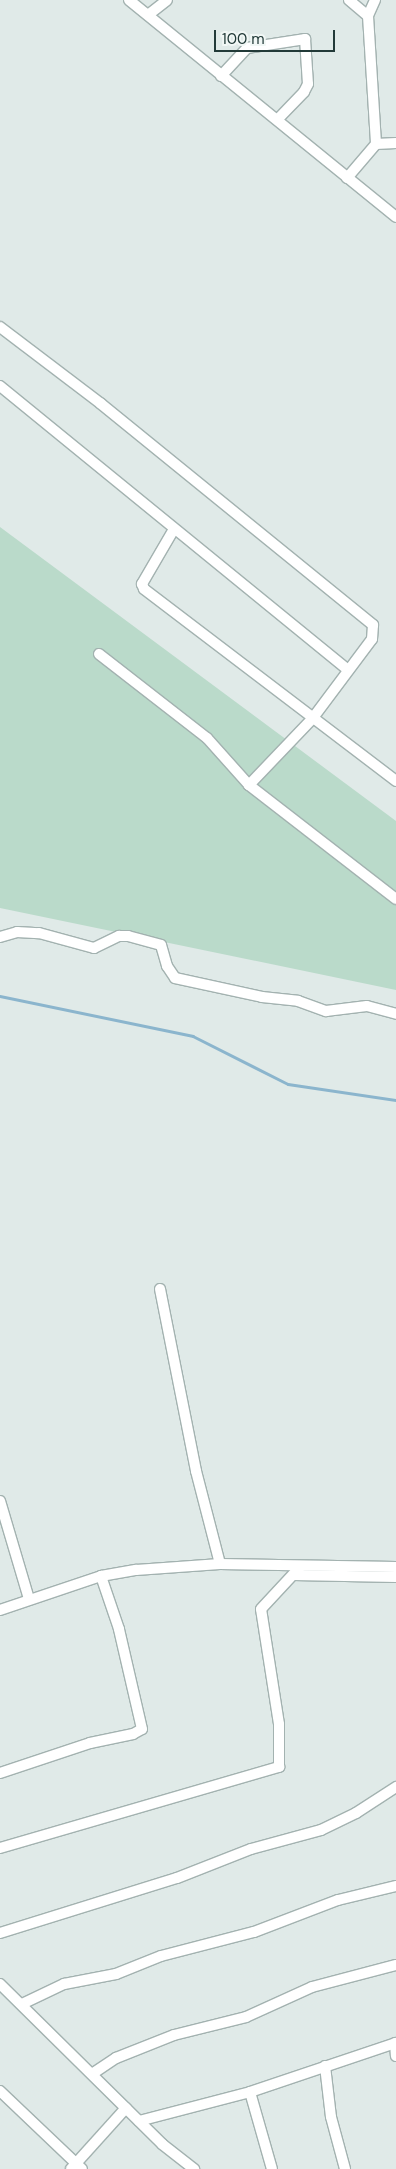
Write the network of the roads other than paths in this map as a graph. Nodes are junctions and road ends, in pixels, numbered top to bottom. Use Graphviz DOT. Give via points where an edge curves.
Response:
graph roads {
  1 [pos="130,0"];
  2 [pos="167,0"];
  3 [pos="349,0"];
  4 [pos="375,0"];
  5 [pos="148,15"];
  6 [pos="368,16"];
  7 [pos="221,76"];
  8 [pos="278,119"];
  9 [pos="396,143"];
  10 [pos="376,144"];
  11 [pos="347,178"];
  12 [pos="396,217"];
  13 [pos="0,327"];
  14 [pos="0,386"];
  15 [pos="174,529"];
  16 [pos="99,654"];
  17 [pos="348,670"];
  18 [pos="313,718"];
  19 [pos="396,781"];
  20 [pos="250,785"];
  21 [pos="396,899"];
  22 [pos="0,937"];
  23 [pos="396,1014"];
  24 [pos="160,1289"];
  25 [pos="0,1501"];
  26 [pos="220,1564"];
  27 [pos="396,1567"];
  28 [pos="297,1571"];
  29 [pos="101,1576"];
  30 [pos="396,1577"];
  31 [pos="29,1599"];
  32 [pos="0,1610"];
  33 [pos="0,1773"];
  34 [pos="396,1787"];
  35 [pos="0,1848"];
  36 [pos="396,1886"];
  37 [pos="0,1933"];
  38 [pos="396,1965"];
  39 [pos="0,1984"];
  40 [pos="22,2004"];
  41 [pos="395,2043"];
  42 [pos="396,2056"];
  43 [pos="325,2066"];
  44 [pos="92,2074"];
  45 [pos="0,2091"];
  46 [pos="250,2092"];
  47 [pos="126,2108"];
  48 [pos="139,2121"];
  49 [pos="76,2167"];
  50 [pos="194,2169"];
  51 [pos="272,2169"];
  52 [pos="345,2169"];
  1 -- 5 [label="street"];
  2 -- 5 [label="street"];
  3 -- 6 [label="street"];
  4 -- 6 [label="street"];
  5 -- 7 [label="street"];
  6 -- 10 [label="street"];
  7 -- 8 [label="street"];
  7 -- 8 [label="street" via="247,48 305,39 308,84"];
  8 -- 11 [label="street"];
  9 -- 10 [label="street"];
  10 -- 11 [label="street"];
  11 -- 12 [label="street"];
  13 -- 17 [label="street" via="100,403 373,625 372,639"];
  14 -- 15 [label="street"];
  15 -- 17 [label="street"];
  15 -- 18 [label="street" via="142,584 144,589"];
  16 -- 20 [label="street" via="207,738"];
  17 -- 18 [label="street"];
  18 -- 19 [label="street"];
  18 -- 20 [label="street"];
  20 -- 21 [label="street"];
  22 -- 23 [label="street" via="17,932 39,933 94,948 119,936 128,936 162,945 167,966 175,978 262,997 298,1001 326,1011 367,1006"];
  24 -- 26 [label="street" via="196,1471"];
  25 -- 31 [label="street"];
  26 -- 28 [label="street"];
  26 -- 29 [label="street"];
  27 -- 28 [label="street"];
  28 -- 30 [label="street"];
  28 -- 35 [label="street" via="265,1604 261,1614 279,1724 279,1767"];
  29 -- 31 [label="street"];
  29 -- 33 [label="street" via="120,1629 142,1729"];
  31 -- 32 [label="street"];
  34 -- 37 [label="street" via="356,1813 321,1830 251,1849 177,1878"];
  36 -- 40 [label="street" via="338,1900 254,1932 161,1956 116,1974 64,1984"];
  38 -- 44 [label="street" via="312,1987 246,2017 174,2035 116,2058"];
  39 -- 40 [label="street"];
  40 -- 44 [label="street"];
  41 -- 42 [label="street"];
  41 -- 43 [label="street"];
  43 -- 46 [label="street"];
  43 -- 52 [label="street" via="331,2117"];
  44 -- 47 [label="street"];
  45 -- 49 [label="street"];
  46 -- 48 [label="street"];
  46 -- 51 [label="street"];
  47 -- 48 [label="street"];
  47 -- 49 [label="street"];
  48 -- 50 [label="street"];
}
